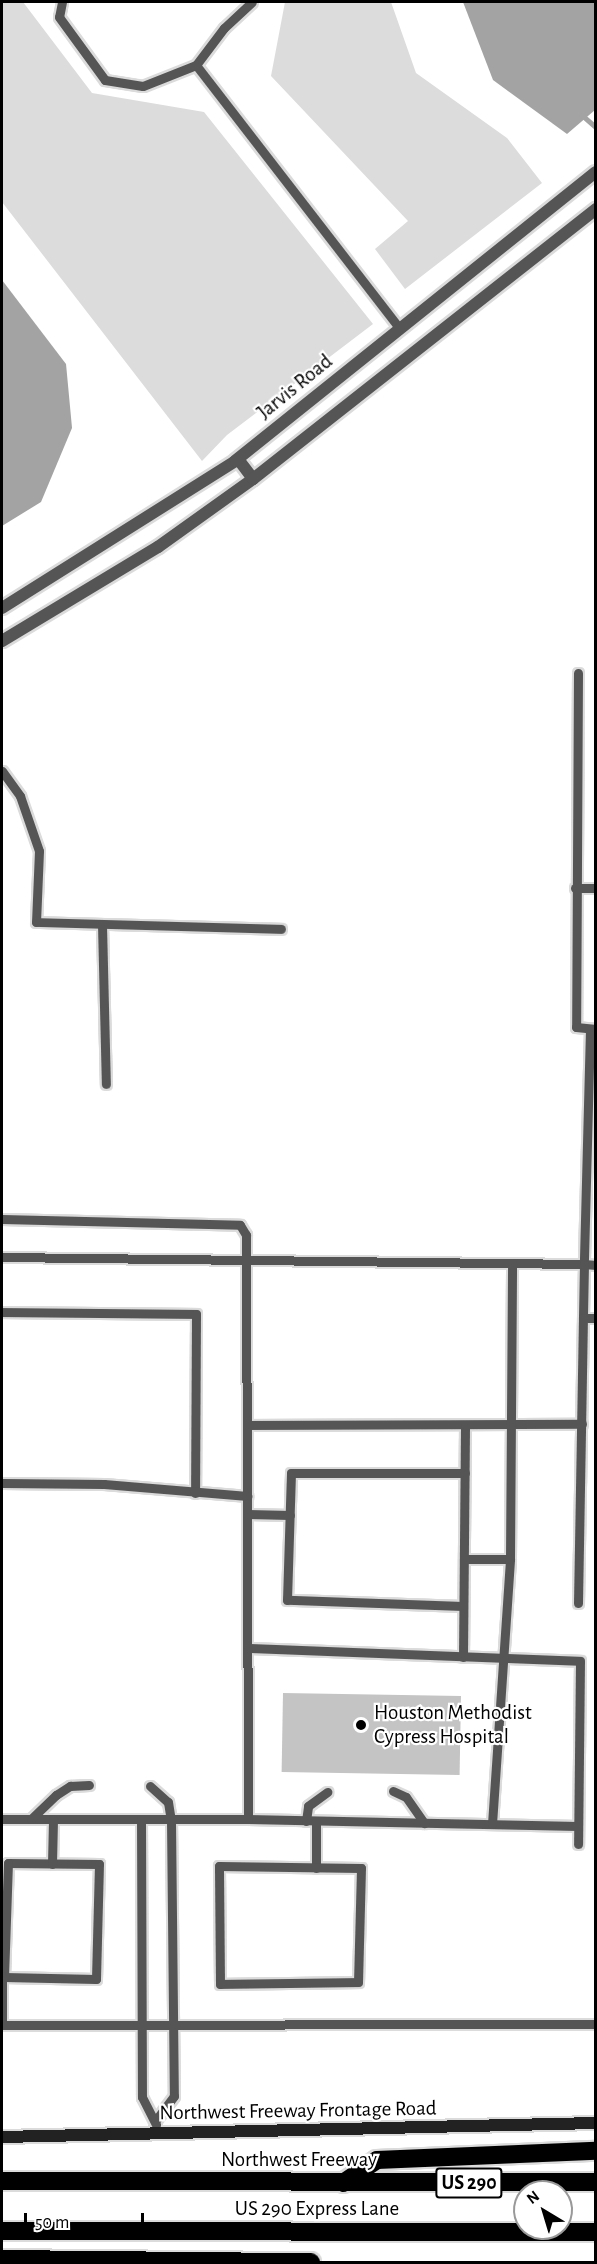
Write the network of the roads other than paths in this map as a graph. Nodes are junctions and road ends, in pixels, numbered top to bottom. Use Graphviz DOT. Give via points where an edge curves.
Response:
graph roads {
  1 [pos="62,2"];
  2 [pos="252,2"];
  3 [pos="196,65"];
  4 [pos="595,173"];
  5 [pos="596,209"];
  6 [pos="399,328"];
  7 [pos="238,459"];
  8 [pos="253,479"];
  9 [pos="2,608"];
  10 [pos="2,641"];
  11 [pos="578,673"];
  12 [pos="2,771"];
  13 [pos="575,888"];
  14 [pos="596,888"];
  15 [pos="102,925"];
  16 [pos="281,928"];
  17 [pos="593,1029"];
  18 [pos="106,1084"];
  19 [pos="2,1219"];
  20 [pos="2,1257"];
  21 [pos="248,1260"];
  22 [pos="512,1263"];
  23 [pos="584,1264"];
  24 [pos="596,1264"];
  25 [pos="2,1312"];
  26 [pos="584,1318"];
  27 [pos="596,1318"];
  28 [pos="582,1424"];
  29 [pos="248,1425"];
  30 [pos="465,1427"];
  31 [pos="511,1427"];
  32 [pos="465,1473"];
  33 [pos="2,1483"];
  34 [pos="195,1493"];
  35 [pos="248,1496"];
  36 [pos="248,1514"];
  37 [pos="290,1515"];
  38 [pos="464,1559"];
  39 [pos="510,1559"];
  40 [pos="578,1604"];
  41 [pos="463,1606"];
  42 [pos="248,1648"];
  43 [pos="463,1656"];
  44 [pos="502,1659"];
  45 [pos="89,1785"];
  46 [pos="150,1786"];
  47 [pos="393,1791"];
  48 [pos="327,1792"];
  49 [pos="2,1819"];
  50 [pos="31,1819"];
  51 [pos="53,1819"];
  52 [pos="141,1819"];
  53 [pos="248,1820"];
  54 [pos="171,1821"];
  55 [pos="311,1821"];
  56 [pos="424,1823"];
  57 [pos="492,1824"];
  58 [pos="578,1826"];
  59 [pos="578,1844"];
  60 [pos="5,1863"];
  61 [pos="52,1864"];
  62 [pos="316,1868"];
  63 [pos="3,1977"];
  64 [pos="596,2024"];
  65 [pos="2,2025"];
  66 [pos="140,2025"];
  67 [pos="173,2025"];
  68 [pos="156,2120"];
  69 [pos="596,2123"];
  70 [pos="157,2133"];
  71 [pos="2,2137"];
  72 [pos="596,2151"];
  73 [pos="2,2181"];
  74 [pos="343,2182"];
  75 [pos="596,2182"];
  76 [pos="2,2230"];
  77 [pos="596,2232"];
  78 [pos="2,2259"];
  79 [pos="311,2262"];
  1 -- 3 [label="lane" via="60,17 105,80 143,86"];
  2 -- 3 [label="lane" via="224,27"];
  3 -- 6 [label="lane"];
  4 -- 6 [label="street, Jarvis Road"];
  5 -- 8 [label="street"];
  6 -- 7 [label="street, Jarvis Road"];
  7 -- 8 [label="street"];
  7 -- 9 [label="street, Jarvis Road"];
  8 -- 10 [label="street" via="158,547"];
  11 -- 13 [label="lane"];
  12 -- 15 [label="lane" via="20,796 39,851 36,922"];
  13 -- 14 [label="lane"];
  13 -- 17 [label="lane" via="576,1027"];
  15 -- 16 [label="lane"];
  15 -- 18 [label="lane"];
  17 -- 23 [label="lane"];
  19 -- 21 [label="lane" via="240,1225 246,1235"];
  20 -- 21 [label="lane"];
  21 -- 22 [label="lane"];
  21 -- 29 [label="lane"];
  22 -- 23 [label="lane"];
  22 -- 31 [label="lane"];
  23 -- 24 [label="lane"];
  23 -- 26 [label="lane"];
  25 -- 34 [label="lane" via="196,1314"];
  26 -- 27 [label="lane"];
  26 -- 28 [label="lane"];
  28 -- 31 [label="lane"];
  28 -- 40 [label="lane"];
  29 -- 30 [label="lane"];
  29 -- 35 [label="lane"];
  30 -- 31 [label="lane"];
  30 -- 32 [label="lane"];
  31 -- 39 [label="lane"];
  32 -- 37 [label="lane" via="291,1473"];
  32 -- 38 [label="lane"];
  33 -- 34 [label="lane" via="104,1484"];
  34 -- 35 [label="lane"];
  35 -- 36 [label="lane"];
  36 -- 37 [label="lane"];
  36 -- 42 [label="lane"];
  37 -- 41 [label="lane" via="287,1600"];
  38 -- 39 [label="lane"];
  38 -- 41 [label="lane"];
  39 -- 44 [label="lane"];
  41 -- 43 [label="lane"];
  42 -- 43 [label="lane"];
  42 -- 53 [label="lane"];
  43 -- 44 [label="lane"];
  44 -- 57 [label="lane"];
  44 -- 58 [label="lane" via="580,1661"];
  45 -- 50 [label="lane" via="63,1790"];
  46 -- 54 [label="lane" via="168,1802"];
  47 -- 56 [label="lane" via="406,1797"];
  48 -- 55 [label="lane" via="308,1806"];
  49 -- 50 [label="lane"];
  50 -- 51 [label="lane"];
  51 -- 52 [label="lane"];
  51 -- 61 [label="lane"];
  52 -- 54 [label="lane"];
  52 -- 66 [label="lane"];
  53 -- 54 [label="lane"];
  53 -- 55 [label="lane"];
  54 -- 67 [label="lane"];
  55 -- 56 [label="lane"];
  55 -- 62 [label="lane"];
  56 -- 57 [label="lane"];
  57 -- 58 [label="lane"];
  58 -- 59 [label="lane"];
  60 -- 61 [label="lane"];
  60 -- 63 [label="lane"];
  61 -- 63 [label="lane" via="99,1864 96,1979"];
  62 -- 62 [label="lane" via="219,1866 220,1984 358,1982 361,1868"];
  63 -- 65 [label="lane"];
  64 -- 67 [label="lane"];
  65 -- 66 [label="lane"];
  66 -- 67 [label="lane"];
  66 -- 68 [label="lane" via="142,2097"];
  67 -- 68 [label="lane" via="174,2096"];
  68 -- 70 [label="lane"];
  69 -- 70 [label="main road, Northwest Freeway Frontage Road"];
  70 -- 71 [label="main road, Northwest Freeway Frontage Road"];
  72 -- 74 [label="highway" via="377,2160"];
  73 -- 74 [label="highway, Northwest Freeway / US 290"];
  74 -- 75 [label="highway, Northwest Freeway / US 290"];
  76 -- 77 [label="highway, US 290 Express Lane"];
  78 -- 79 [label="highway"];
}
